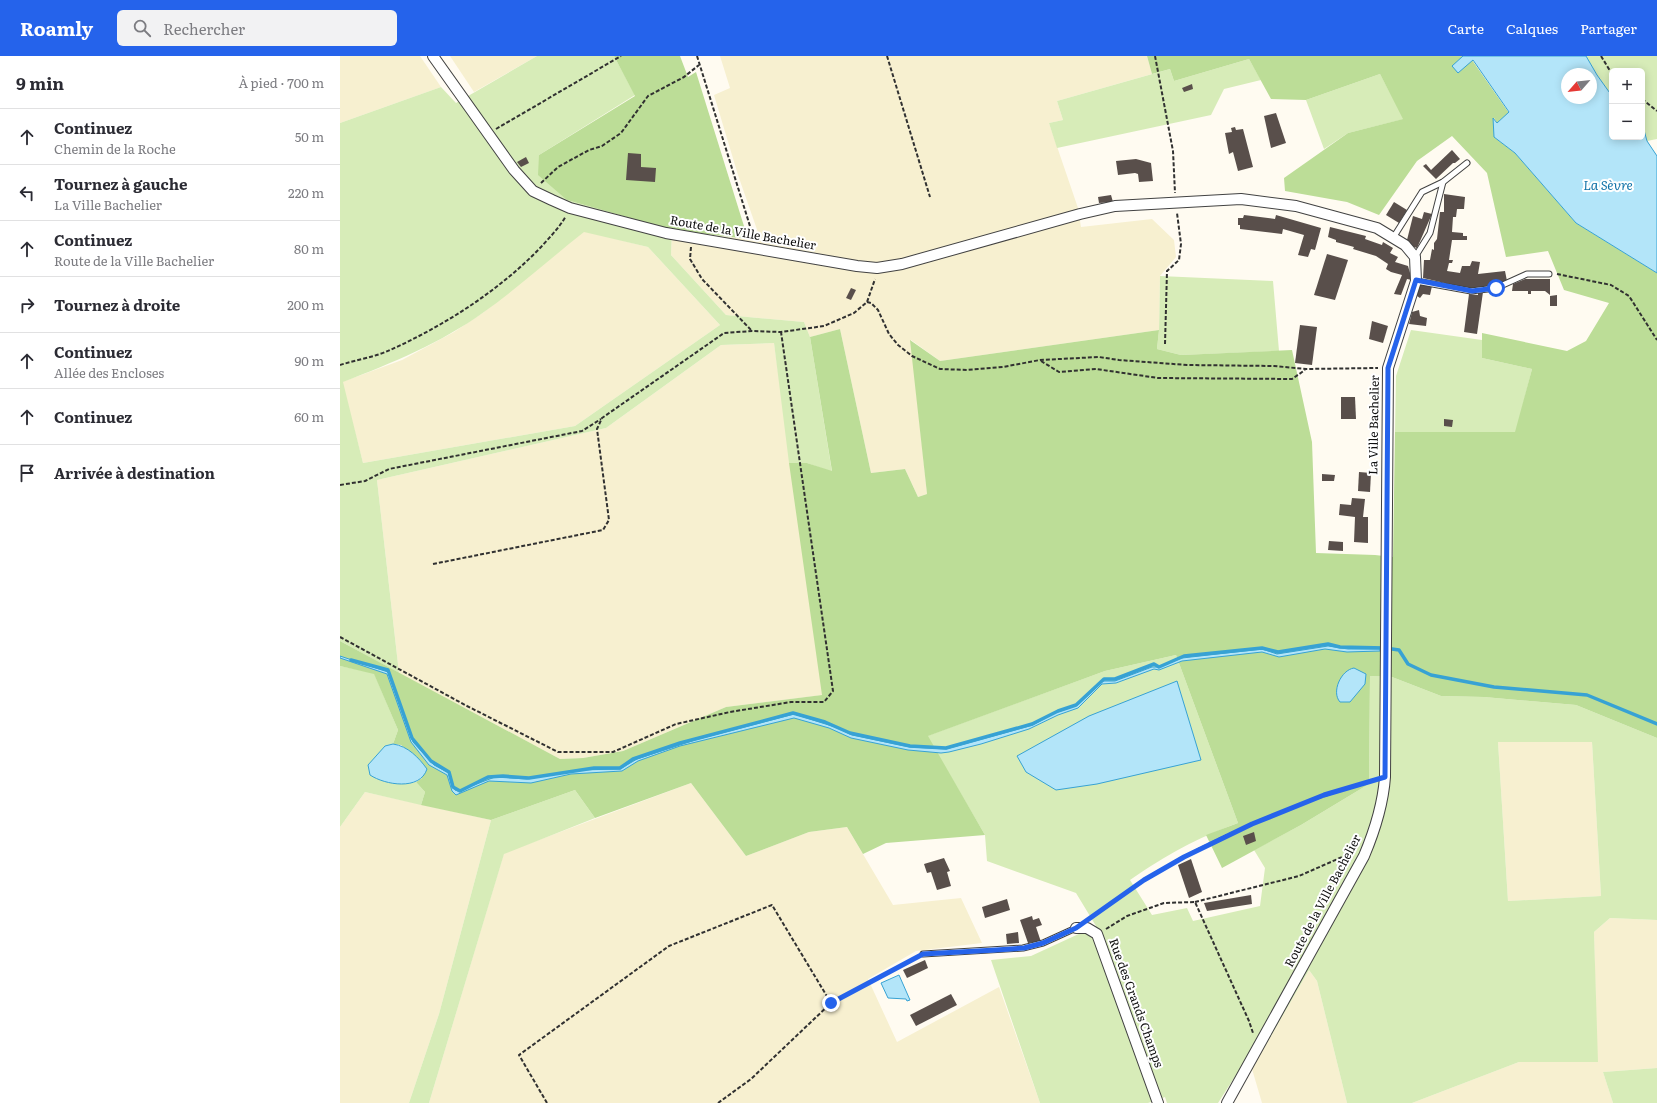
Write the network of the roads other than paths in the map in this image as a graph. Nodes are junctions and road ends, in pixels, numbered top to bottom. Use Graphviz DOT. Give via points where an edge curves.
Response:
graph roads {
  1 [pos="433,56"];
  2 [pos="1467,164"];
  3 [pos="1443,182"];
  4 [pos="1393,238"];
  5 [pos="1415,257"];
  6 [pos="1549,274"];
  7 [pos="1416,280"];
  8 [pos="1385,648"];
  9 [pos="1076,928"];
  10 [pos="923,954"];
  11 [pos="1158,1103"];
  12 [pos="1227,1103"];
  1 -- 4 [label="street, Route de la Ville Bachelier" via="514,170 533,191 570,208 666,233 878,268 902,264 1115,206 1241,199 1296,206 1377,228"];
  2 -- 3 [label="lane"];
  3 -- 4 [label="lane" via="1422,192"];
  3 -- 5 [label="lane" via="1430,233"];
  4 -- 5 [label="street" via="1405,245"];
  5 -- 7 [label="street, La Ville Bachelier"];
  6 -- 7 [label="lane" via="1527,274 1496,288 1472,291"];
  7 -- 8 [label="street, La Ville Bachelier" via="1388,368"];
  8 -- 12 [label="street, Route de la Ville Bachelier" via="1385,777 1383,800 1374,833 1364,856"];
  9 -- 10 [label="lane" via="1043,943 1024,948"];
  9 -- 11 [label="street, Rue des Grands Champs" via="1087,928 1097,934"];
}
